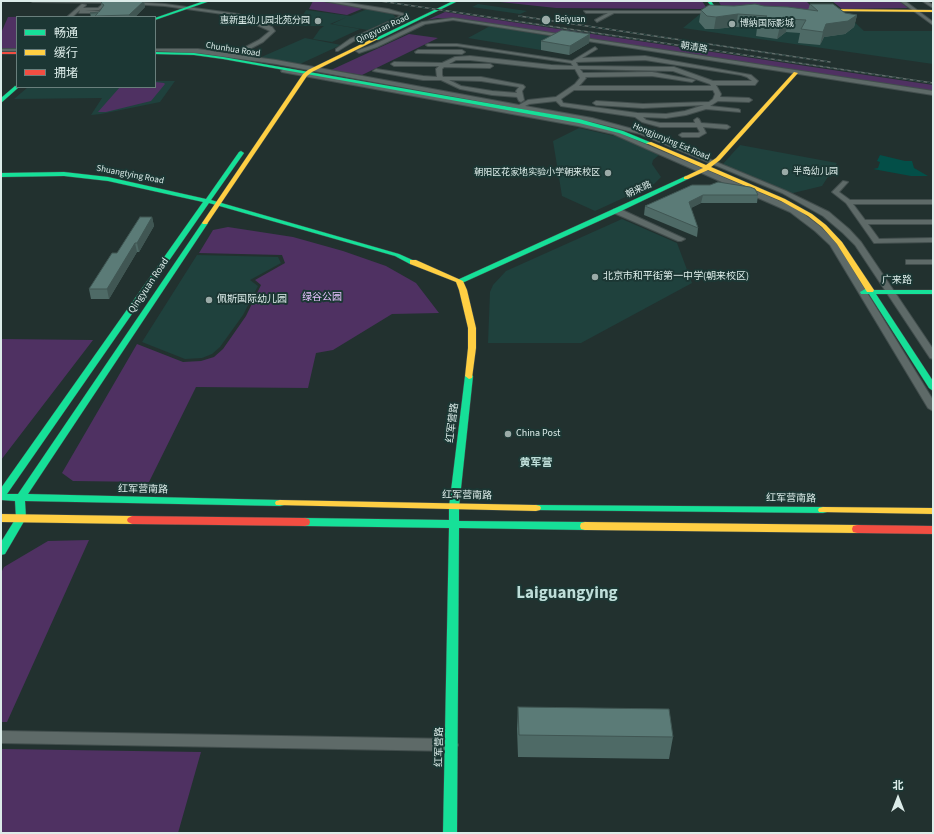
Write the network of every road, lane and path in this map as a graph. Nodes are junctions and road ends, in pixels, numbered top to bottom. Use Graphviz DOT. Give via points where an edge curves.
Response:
graph roads {
  1 [pos="33,1"];
  2 [pos="208,1"];
  3 [pos="326,1"];
  4 [pos="445,1"];
  5 [pos="451,1"];
  6 [pos="456,1"];
  7 [pos="464,1"];
  8 [pos="709,1"];
  9 [pos="902,1"];
  10 [pos="909,1"];
  11 [pos="917,1"];
  12 [pos="924,1"];
  13 [pos="87,2"];
  14 [pos="109,2"];
  15 [pos="118,5"];
  16 [pos="125,5"];
  17 [pos="155,5"];
  18 [pos="184,9"];
  19 [pos="151,10"];
  20 [pos="725,11"];
  21 [pos="816,11"];
  22 [pos="586,12"];
  23 [pos="614,12"];
  24 [pos="928,12"];
  25 [pos="70,16"];
  26 [pos="97,16"];
  27 [pos="156,19"];
  28 [pos="597,21"];
  29 [pos="933,24"];
  30 [pos="428,45"];
  31 [pos="595,48"];
  32 [pos="359,51"];
  33 [pos="500,51"];
  34 [pos="1,52"];
  35 [pos="16,52"];
  36 [pos="156,52"];
  37 [pos="156,52"];
  38 [pos="418,52"];
  39 [pos="454,52"];
  40 [pos="336,54"];
  41 [pos="232,56"];
  42 [pos="460,59"];
  43 [pos="575,63"];
  44 [pos="394,64"];
  45 [pos="683,64"];
  46 [pos="442,65"];
  47 [pos="546,66"];
  48 [pos="517,70"];
  49 [pos="306,71"];
  50 [pos="376,72"];
  51 [pos="539,72"];
  52 [pos="686,73"];
  53 [pos="796,73"];
  54 [pos="581,75"];
  55 [pos="442,78"];
  56 [pos="705,80"];
  57 [pos="713,86"];
  58 [pos="16,88"];
  59 [pos="573,88"];
  60 [pos="933,93"];
  61 [pos="520,97"];
  62 [pos="749,100"];
  63 [pos="1,101"];
  64 [pos="535,101"];
  65 [pos="559,101"];
  66 [pos="714,101"];
  67 [pos="705,107"];
  68 [pos="514,108"];
  69 [pos="694,111"];
  70 [pos="738,111"];
  71 [pos="637,115"];
  72 [pos="700,125"];
  73 [pos="727,127"];
  74 [pos="682,135"];
  75 [pos="709,166"];
  76 [pos="1,175"];
  77 [pos="845,182"];
  78 [pos="207,201"];
  79 [pos="848,202"];
  80 [pos="933,202"];
  81 [pos="218,204"];
  82 [pos="617,212"];
  83 [pos="863,222"];
  84 [pos="933,222"];
  85 [pos="681,239"];
  86 [pos="933,240"];
  87 [pos="909,262"];
  88 [pos="933,262"];
  89 [pos="459,281"];
  90 [pos="861,292"];
  91 [pos="875,292"];
  92 [pos="891,292"];
  93 [pos="933,292"];
  94 [pos="933,356"];
  95 [pos="933,373"];
  96 [pos="933,388"];
  97 [pos="933,408"];
  98 [pos="1,496"];
  99 [pos="20,498"];
  100 [pos="62,499"];
  101 [pos="411,506"];
  102 [pos="454,506"];
  103 [pos="510,507"];
  104 [pos="933,511"];
  105 [pos="1,518"];
  106 [pos="21,518"];
  107 [pos="51,519"];
  108 [pos="409,523"];
  109 [pos="454,524"];
  110 [pos="510,524"];
  111 [pos="933,530"];
  112 [pos="1,551"];
  113 [pos="1,737"];
  114 [pos="451,745"];
  115 [pos="450,833"];
  1 -- 13 [label="street"];
  2 -- 18 [label="street"];
  3 -- 40 [label="street" via="403,14 399,19 352,40"];
  4 -- 40 [label="street, Qingyuan Road"];
  5 -- 40 [label="street, Qingyuan Road"];
  6 -- 40 [label="street, Qingyuan Road"];
  7 -- 32 [label="street, Qingyuan Road"];
  8 -- 20 [label="street"];
  9 -- 24 [label="street"];
  10 -- 24 [label="street"];
  11 -- 24 [label="street"];
  12 -- 24 [label="street"];
  13 -- 14 [label="street"];
  13 -- 25 [label="street"];
  14 -- 17 [label="street"];
  15 -- 26 [label="street" via="103,5 99,9 84,9 81,12 102,12"];
  16 -- 17 [label="street"];
  17 -- 18 [label="street"];
  17 -- 19 [label="street"];
  18 -- 27 [label="street"];
  18 -- 41 [label="street" via="245,16 273,31 261,41"];
  20 -- 23 [label="street"];
  21 -- 24 [label="street"];
  22 -- 23 [label="street"];
  23 -- 28 [label="street"];
  24 -- 29 [label="street"];
  30 -- 33 [label="street" via="458,45"];
  31 -- 43 [label="street"];
  32 -- 40 [label="street"];
  32 -- 49 [label="street, Qingyuan Road"];
  32 -- 53 [label="street, 朝清路" via="376,46 424,23 453,19"];
  33 -- 39 [label="street"];
  33 -- 43 [label="street"];
  34 -- 35 [label="street"];
  36 -- 41 [label="street, Chunhua Road" via="200,52"];
  37 -- 49 [label="street, Chunhua Road" via="206,55"];
  38 -- 39 [label="street"];
  39 -- 42 [label="street"];
  40 -- 49 [label="street, Qingyuan Road"];
  41 -- 49 [label="street, Chunhua Road"];
  42 -- 46 [label="street"];
  42 -- 47 [label="street" via="487,59"];
  43 -- 45 [label="street" via="645,58"];
  43 -- 47 [label="street"];
  43 -- 52 [label="street" via="658,68"];
  43 -- 54 [label="street"];
  44 -- 46 [label="street"];
  45 -- 52 [label="street" via="688,70"];
  45 -- 57 [label="street" via="742,74 755,81 753,84"];
  46 -- 48 [label="street" via="490,66"];
  46 -- 55 [label="street" via="439,76"];
  47 -- 51 [label="street"];
  49 -- 68 [label="street, Hongjunying Est Road"];
  49 -- 78 [label="street, Qingyuan Road"];
  49 -- 81 [label="street, Qingyuan Road"];
  50 -- 55 [label="street" via="415,78"];
  52 -- 56 [label="street"];
  53 -- 60 [label="street, 朝清路"];
  53 -- 75 [label="street, 朝来路"];
  54 -- 56 [label="street" via="652,74"];
  54 -- 59 [label="street" via="583,78"];
  55 -- 61 [label="street" via="460,87"];
  55 -- 61 [label="street" via="481,79 521,86"];
  56 -- 57 [label="street"];
  57 -- 59 [label="street"];
  57 -- 66 [label="street" via="718,94"];
  58 -- 63 [label="street"];
  59 -- 65 [label="street"];
  61 -- 64 [label="street"];
  61 -- 68 [label="street" via="521,100"];
  62 -- 66 [label="street"];
  64 -- 65 [label="street"];
  64 -- 68 [label="street"];
  65 -- 66 [label="street" via="643,106"];
  65 -- 71 [label="street"];
  66 -- 67 [label="street"];
  67 -- 69 [label="street"];
  67 -- 70 [label="street"];
  68 -- 75 [label="street, Hongjunying Est Road" via="626,130"];
  69 -- 71 [label="street" via="666,116"];
  69 -- 72 [label="street"];
  71 -- 72 [label="street" via="644,122 660,125"];
  72 -- 73 [label="street"];
  72 -- 74 [label="street" via="703,133"];
  75 -- 82 [label="street, 朝来路"];
  75 -- 90 [label="street" via="794,210 811,223 833,244"];
  75 -- 91 [label="street, Hongjunying Est Road" via="789,198 832,226 843,239"];
  75 -- 92 [label="street" via="791,195 826,214 858,244"];
  76 -- 78 [label="street, Shuangtying Road" via="64,174 108,179"];
  77 -- 79 [label="street" via="835,192"];
  78 -- 81 [label="street"];
  78 -- 98 [label="street, Qingyuan Road"];
  79 -- 80 [label="street"];
  79 -- 83 [label="street"];
  81 -- 89 [label="street" via="397,255"];
  81 -- 99 [label="street, Qingyuan Road"];
  82 -- 85 [label="street"];
  82 -- 89 [label="street, 朝来路"];
  83 -- 84 [label="street"];
  83 -- 86 [label="street" via="877,241"];
  87 -- 88 [label="street"];
  89 -- 102 [label="street, 红军营路" via="472,328 472,348"];
  90 -- 91 [label="street, 广来路"];
  90 -- 97 [label="street"];
  91 -- 92 [label="street, 广来路"];
  91 -- 95 [label="street, Hongjunying Est Road"];
  91 -- 96 [label="street, Hongjunying Est Road"];
  92 -- 93 [label="street, 广来路"];
  92 -- 94 [label="street"];
  98 -- 99 [label="street, 红军营南路"];
  99 -- 100 [label="street, 红军营南路"];
  99 -- 106 [label="street"];
  100 -- 101 [label="street, 红军营南路"];
  100 -- 107 [label="street"];
  101 -- 102 [label="street, 红军营南路"];
  101 -- 108 [label="street" via="416,514"];
  102 -- 103 [label="street, 红军营南路"];
  102 -- 109 [label="street, 红军营路"];
  103 -- 104 [label="street, 红军营南路"];
  103 -- 110 [label="street"];
  105 -- 106 [label="street"];
  106 -- 107 [label="street"];
  106 -- 112 [label="street"];
  107 -- 108 [label="street"];
  108 -- 109 [label="street"];
  109 -- 110 [label="street"];
  109 -- 114 [label="street, 红军营路"];
  110 -- 111 [label="street"];
  113 -- 114 [label="street"];
  114 -- 115 [label="street, 红军营路"];
}
